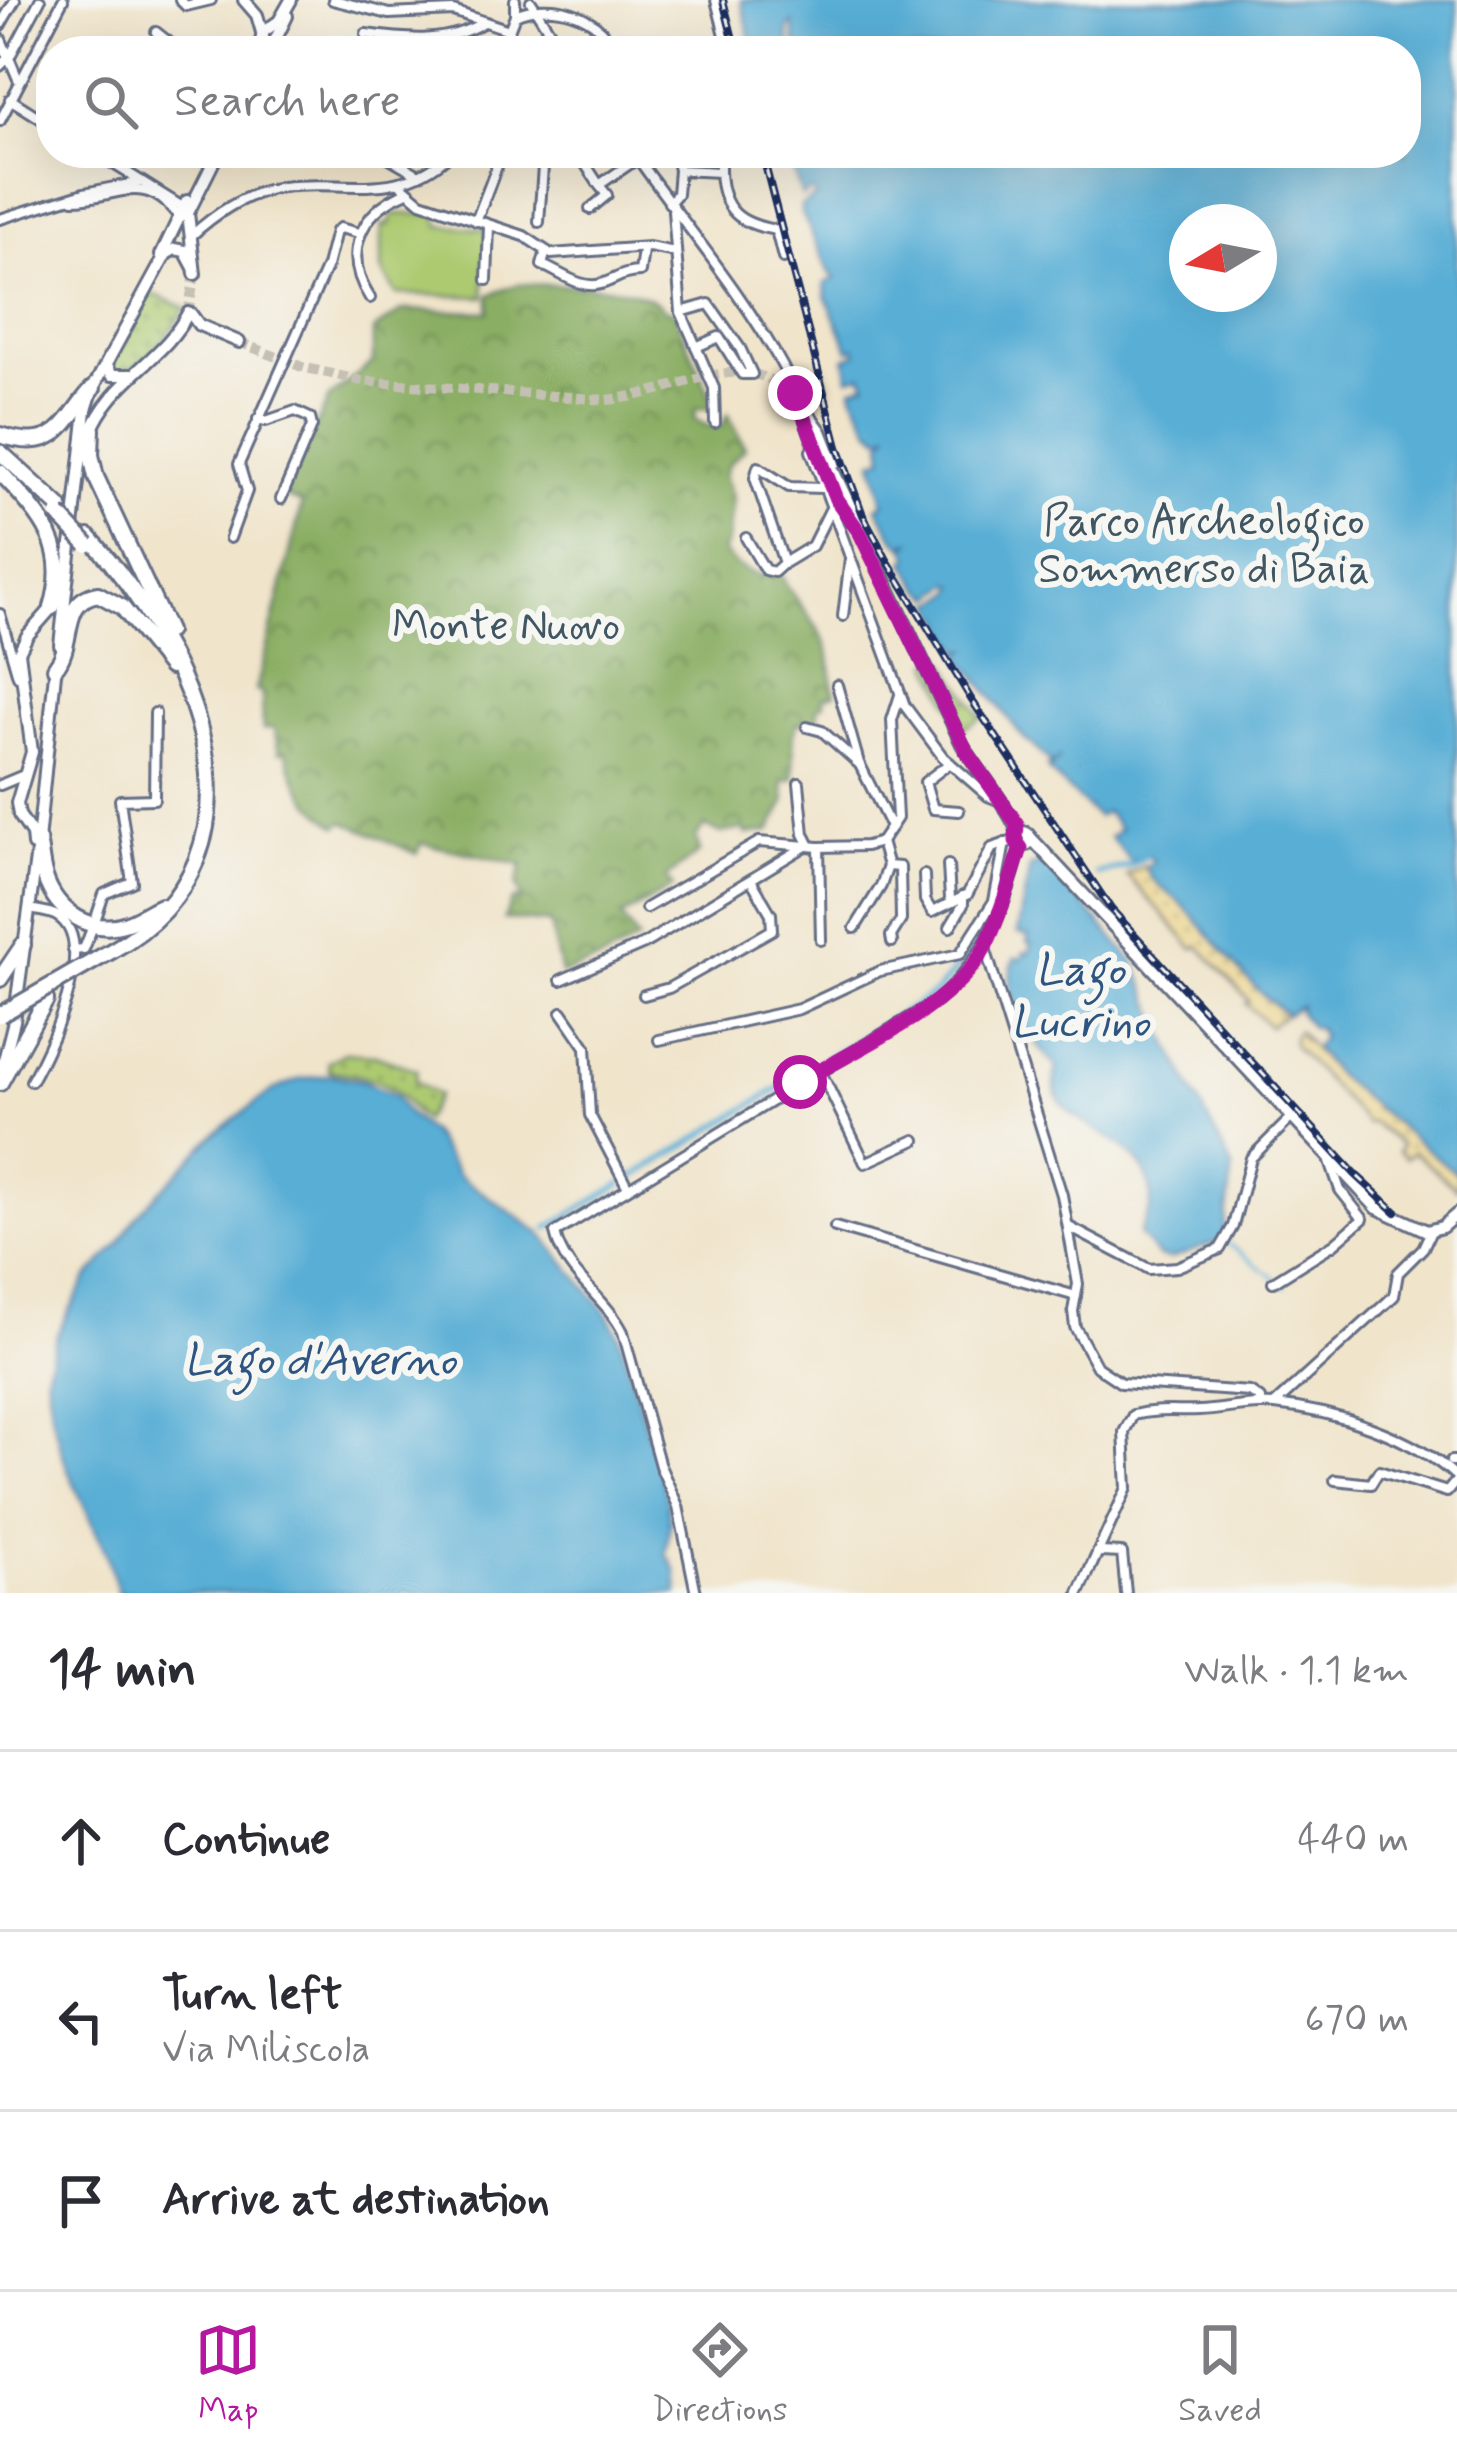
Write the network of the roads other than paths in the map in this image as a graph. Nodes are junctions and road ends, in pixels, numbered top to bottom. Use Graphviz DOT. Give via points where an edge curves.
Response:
graph roads {
  1 [pos="15,0"];
  2 [pos="40,0"];
  3 [pos="63,0"];
  4 [pos="180,0"];
  5 [pos="211,0"];
  6 [pos="244,0"];
  7 [pos="293,0"];
  8 [pos="333,0"];
  9 [pos="716,0"];
  10 [pos="526,5"];
  11 [pos="453,6"];
  12 [pos="4,9"];
  13 [pos="485,21"];
  14 [pos="0,26"];
  15 [pos="547,29"];
  16 [pos="509,30"];
  17 [pos="156,32"];
  18 [pos="366,34"];
  19 [pos="43,36"];
  20 [pos="161,36"];
  21 [pos="262,36"];
  22 [pos="263,36"];
  23 [pos="268,36"];
  24 [pos="268,36"];
  25 [pos="385,36"];
  26 [pos="456,36"];
  27 [pos="506,36"];
  28 [pos="544,36"];
  29 [pos="552,36"];
  30 [pos="604,36"];
  31 [pos="725,36"];
  32 [pos="0,37"];
  33 [pos="36,49"];
  34 [pos="10,56"];
  35 [pos="0,66"];
  36 [pos="19,80"];
  37 [pos="10,100"];
  38 [pos="36,116"];
  39 [pos="0,121"];
  40 [pos="116,168"];
  41 [pos="206,168"];
  42 [pos="208,168"];
  43 [pos="406,168"];
  44 [pos="431,168"];
  45 [pos="496,168"];
  46 [pos="543,168"];
  47 [pos="588,168"];
  48 [pos="620,168"];
  49 [pos="644,168"];
  50 [pos="720,168"];
  51 [pos="680,170"];
  52 [pos="720,172"];
  53 [pos="420,176"];
  54 [pos="128,177"];
  55 [pos="599,184"];
  56 [pos="140,185"];
  57 [pos="120,189"];
  58 [pos="402,189"];
  59 [pos="74,199"];
  60 [pos="671,206"];
  61 [pos="590,209"];
  62 [pos="181,213"];
  63 [pos="0,219"];
  64 [pos="476,221"];
  65 [pos="539,222"];
  66 [pos="489,226"];
  67 [pos="359,233"];
  68 [pos="190,237"];
  69 [pos="643,250"];
  70 [pos="546,251"];
  71 [pos="675,252"];
  72 [pos="783,258"];
  73 [pos="158,264"];
  74 [pos="487,280"];
  75 [pos="370,298"];
  76 [pos="681,313"];
  77 [pos="239,342"];
  78 [pos="695,346"];
  79 [pos="110,353"];
  80 [pos="131,375"];
  81 [pos="91,392"];
  82 [pos="796,395"];
  83 [pos="102,411"];
  84 [pos="258,419"];
  85 [pos="715,423"];
  86 [pos="92,429"];
  87 [pos="814,434"];
  88 [pos="0,435"];
  89 [pos="0,456"];
  90 [pos="0,472"];
  91 [pos="80,474"];
  92 [pos="824,488"];
  93 [pos="281,499"];
  94 [pos="831,509"];
  95 [pos="230,538"];
  96 [pos="746,538"];
  97 [pos="850,557"];
  98 [pos="784,563"];
  99 [pos="66,584"];
  100 [pos="52,608"];
  101 [pos="0,614"];
  102 [pos="843,616"];
  103 [pos="33,629"];
  104 [pos="56,661"];
  105 [pos="172,663"];
  106 [pos="837,686"];
  107 [pos="900,695"];
  108 [pos="21,706"];
  109 [pos="155,713"];
  110 [pos="807,727"];
  111 [pos="974,762"];
  112 [pos="859,763"];
  113 [pos="950,763"];
  114 [pos="26,775"];
  115 [pos="800,783"];
  116 [pos="0,785"];
  117 [pos="42,787"];
  118 [pos="18,792"];
  119 [pos="998,800"];
  120 [pos="959,811"];
  121 [pos="891,827"];
  122 [pos="38,840"];
  123 [pos="1023,841"];
  124 [pos="881,842"];
  125 [pos="814,846"];
  126 [pos="34,856"];
  127 [pos="888,866"];
  128 [pos="948,866"];
  129 [pos="924,875"];
  130 [pos="751,880"];
  131 [pos="964,896"];
  132 [pos="950,899"];
  133 [pos="161,906"];
  134 [pos="28,908"];
  135 [pos="646,908"];
  136 [pos="96,917"];
  137 [pos="950,927"];
  138 [pos="855,928"];
  139 [pos="91,931"];
  140 [pos="821,940"];
  141 [pos="892,942"];
  142 [pos="23,945"];
  143 [pos="111,947"];
  144 [pos="985,948"];
  145 [pos="73,950"];
  146 [pos="82,968"];
  147 [pos="0,979"];
  148 [pos="561,980"];
  149 [pos="51,982"];
  150 [pos="644,995"];
  151 [pos="0,1011"];
  152 [pos="562,1012"];
  153 [pos="659,1040"];
  154 [pos="820,1070"];
  155 [pos="0,1079"];
  156 [pos="31,1081"];
  157 [pos="1291,1118"];
  158 [pos="916,1140"];
  159 [pos="1340,1175"];
  160 [pos="627,1186"];
  161 [pos="1457,1214"];
  162 [pos="835,1227"];
  163 [pos="1069,1227"];
  164 [pos="1437,1229"];
  165 [pos="1276,1280"];
  166 [pos="1076,1296"];
  167 [pos="1261,1405"];
  168 [pos="1275,1405"];
  169 [pos="1453,1461"];
  170 [pos="1457,1479"];
  171 [pos="1335,1480"];
  172 [pos="1100,1552"];
  173 [pos="696,1593"];
  174 [pos="1079,1593"];
  175 [pos="1126,1593"];
  1 -- 12 [label="street"];
  2 -- 34 [label="street"];
  3 -- 19 [label="street"];
  4 -- 5 [label="street" via="195,7"];
  6 -- 21 [label="main road"];
  6 -- 22 [label="main road"];
  7 -- 23 [label="main road"];
  7 -- 24 [label="main road"];
  8 -- 11 [label="street" via="389,14"];
  9 -- 31 [label="street"];
  10 -- 15 [label="street"];
  10 -- 16 [label="street"];
  10 -- 30 [label="street" via="566,4"];
  11 -- 13 [label="street"];
  12 -- 14 [label="street"];
  13 -- 16 [label="street"];
  13 -- 26 [label="street"];
  15 -- 28 [label="street"];
  15 -- 29 [label="street"];
  16 -- 27 [label="street"];
  17 -- 20 [label="street"];
  18 -- 25 [label="street"];
  32 -- 34 [label="street"];
  33 -- 36 [label="street"];
  34 -- 35 [label="street"];
  34 -- 36 [label="street"];
  36 -- 37 [label="street"];
  37 -- 38 [label="street"];
  37 -- 39 [label="street"];
  40 -- 54 [label="street"];
  41 -- 62 [label="main road"];
  42 -- 68 [label="main road" via="188,213"];
  43 -- 53 [label="street"];
  44 -- 53 [label="street"];
  45 -- 64 [label="street"];
  46 -- 65 [label="street"];
  47 -- 55 [label="street"];
  48 -- 55 [label="street"];
  49 -- 60 [label="street"];
  50 -- 52 [label="street"];
  51 -- 52 [label="street"];
  51 -- 60 [label="street"];
  52 -- 72 [label="street" via="733,214 776,230"];
  53 -- 58 [label="street"];
  54 -- 56 [label="street"];
  54 -- 57 [label="street"];
  54 -- 59 [label="street"];
  55 -- 61 [label="street" via="607,195"];
  56 -- 57 [label="street"];
  56 -- 62 [label="street"];
  57 -- 59 [label="street"];
  58 -- 64 [label="street"];
  58 -- 67 [label="street"];
  58 -- 68 [label="street" via="268,190"];
  59 -- 63 [label="street"];
  60 -- 71 [label="street"];
  60 -- 82 [label="street"];
  62 -- 73 [label="main road"];
  64 -- 66 [label="street"];
  66 -- 70 [label="street"];
  66 -- 74 [label="street"];
  67 -- 75 [label="street" via="358,276"];
  67 -- 84 [label="street" via="336,230"];
  68 -- 73 [label="main road" via="194,270 180,249"];
  69 -- 70 [label="street"];
  69 -- 70 [label="street" via="640,272 592,285 542,266"];
  69 -- 71 [label="street"];
  71 -- 76 [label="street"];
  73 -- 79 [label="main road"];
  76 -- 78 [label="street"];
  76 -- 78 [label="street" via="709,304 752,374 742,374 719,337"];
  77 -- 80 [label="main road" via="192,317"];
  78 -- 85 [label="street" via="714,388"];
  79 -- 80 [label="main road" via="112,375"];
  79 -- 81 [label="main road"];
  80 -- 83 [label="main road"];
  81 -- 83 [label="main road"];
  81 -- 88 [label="highway" via="54,433"];
  81 -- 91 [label="main road"];
  82 -- 87 [label="street"];
  82 -- 87 [label="street"];
  83 -- 86 [label="main road"];
  84 -- 93 [label="street" via="296,410 310,418"];
  84 -- 95 [label="street" via="239,464 247,491"];
  86 -- 91 [label="main road"];
  86 -- 105 [label="highway" via="93,470 173,644"];
  87 -- 92 [label="street"];
  87 -- 111 [label="main road"];
  89 -- 105 [label="highway, bridge" via="88,541"];
  90 -- 100 [label="highway" via="53,542 60,572"];
  91 -- 99 [label="main road"];
  92 -- 94 [label="street"];
  92 -- 98 [label="street" via="797,489 764,467 754,469"];
  94 -- 97 [label="street"];
  94 -- 98 [label="street" via="812,547"];
  96 -- 98 [label="street" via="765,570"];
  97 -- 102 [label="street"];
  97 -- 107 [label="street"];
  99 -- 100 [label="main road"];
  99 -- 104 [label="main road"];
  100 -- 103 [label="main road"];
  101 -- 108 [label="street"];
  103 -- 104 [label="main road" via="50,631"];
  103 -- 108 [label="main road" via="20,652"];
  104 -- 105 [label="highway" via="78,602 98,594 122,607"];
  104 -- 117 [label="main road"];
  105 -- 133 [label="highway" via="203,797 194,853"];
  105 -- 143 [label="highway" via="205,755 206,835 176,898 148,927"];
  106 -- 112 [label="street"];
  107 -- 113 [label="street"];
  107 -- 121 [label="street" via="892,720"];
  108 -- 114 [label="main road" via="32,752"];
  109 -- 136 [label="street" via="154,799 120,800 132,882 104,894"];
  110 -- 112 [label="street"];
  111 -- 119 [label="main road"];
  111 -- 123 [label="main road"];
  112 -- 121 [label="street"];
  113 -- 119 [label="street"];
  113 -- 120 [label="street" via="925,782 933,809"];
  114 -- 116 [label="street"];
  114 -- 118 [label="main road"];
  115 -- 125 [label="street" via="804,834"];
  117 -- 118 [label="main road" via="33,802"];
  117 -- 122 [label="main road"];
  118 -- 126 [label="main road"];
  119 -- 123 [label="main road"];
  121 -- 124 [label="street"];
  122 -- 126 [label="main road"];
  122 -- 133 [label="highway" via="46,882 79,920 116,926"];
  123 -- 131 [label="street" via="988,852"];
  123 -- 144 [label="street"];
  123 -- 153 [label="street" via="968,946 944,960 880,971 800,1009"];
  123 -- 157 [label="main road"];
  124 -- 125 [label="street"];
  124 -- 127 [label="street"];
  125 -- 130 [label="street"];
  125 -- 135 [label="street" via="759,842"];
  125 -- 140 [label="street"];
  126 -- 134 [label="main road"];
  127 -- 138 [label="street"];
  127 -- 141 [label="street" via="900,867 901,920"];
  128 -- 132 [label="street"];
  129 -- 132 [label="street" via="929,911"];
  130 -- 148 [label="street" via="644,944"];
  130 -- 150 [label="street" via="772,930"];
  131 -- 132 [label="street"];
  131 -- 137 [label="street"];
  133 -- 143 [label="highway"];
  134 -- 142 [label="main road"];
  134 -- 145 [label="street" via="59,918"];
  139 -- 145 [label="street" via="84,949"];
  142 -- 147 [label="highway"];
  142 -- 155 [label="main road"];
  143 -- 146 [label="highway, bridge"];
  143 -- 149 [label="highway, bridge"];
  144 -- 154 [label="street" via="937,1001"];
  144 -- 163 [label="street"];
  145 -- 156 [label="street" via="70,998"];
  146 -- 149 [label="highway, bridge"];
  146 -- 155 [label="highway, bridge" via="46,1000"];
  149 -- 151 [label="highway, bridge"];
  152 -- 160 [label="street" via="588,1055 592,1123"];
  154 -- 158 [label="street" via="865,1163"];
  154 -- 160 [label="street"];
  157 -- 159 [label="main road"];
  157 -- 163 [label="street" via="1251,1158 1226,1243 1177,1267 1149,1269"];
  159 -- 164 [label="main road" via="1386,1215"];
  159 -- 165 [label="street" via="1344,1197 1364,1219"];
  160 -- 173 [label="street" via="555,1233 563,1258 623,1333 678,1506"];
  161 -- 164 [label="main road"];
  162 -- 166 [label="street"];
  163 -- 166 [label="street"];
  164 -- 168 [label="street" via="1398,1274 1394,1296"];
  166 -- 167 [label="street" via="1078,1337 1112,1380 1250,1392"];
  167 -- 168 [label="street"];
  167 -- 172 [label="street" via="1133,1415 1124,1432 1127,1488"];
  168 -- 169 [label="street"];
  169 -- 170 [label="street"];
  170 -- 171 [label="street" via="1447,1492 1379,1471 1371,1484"];
  172 -- 174 [label="street"];
  172 -- 175 [label="street" via="1122,1553"];
}
